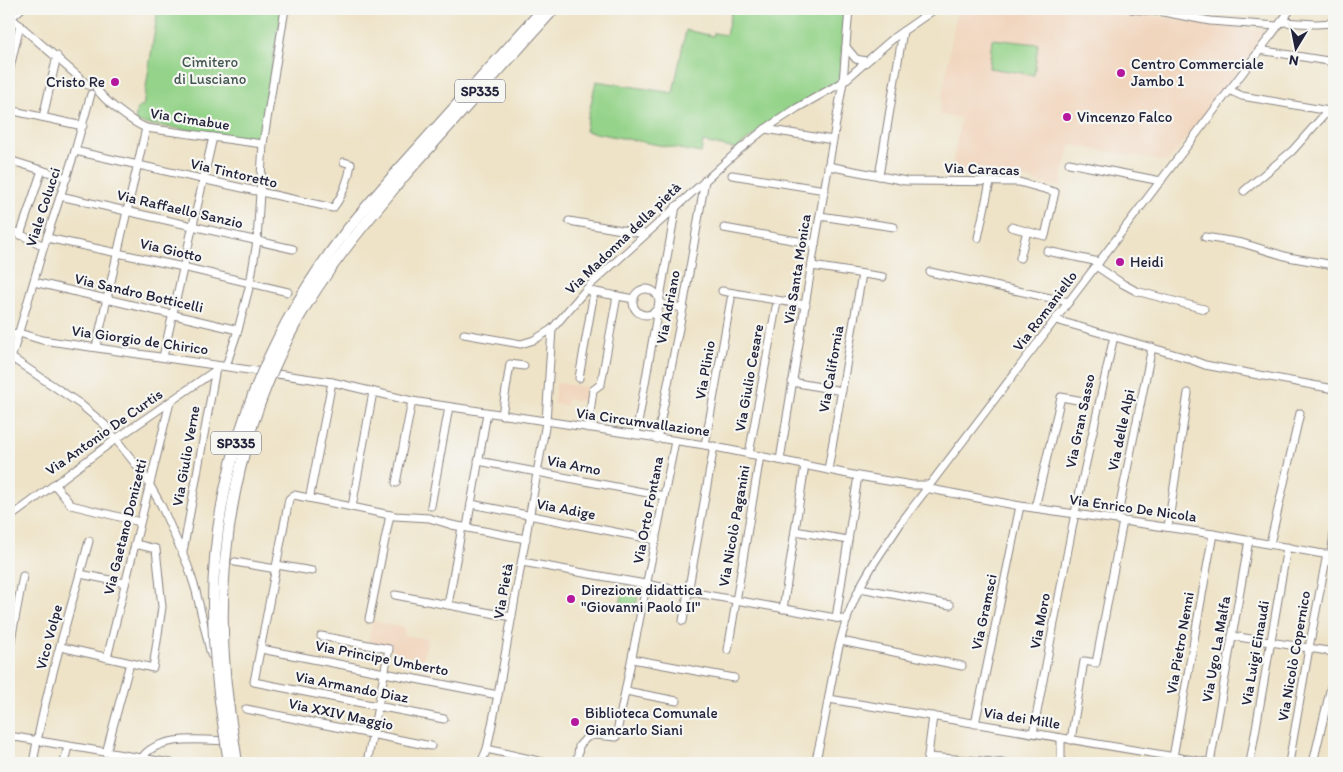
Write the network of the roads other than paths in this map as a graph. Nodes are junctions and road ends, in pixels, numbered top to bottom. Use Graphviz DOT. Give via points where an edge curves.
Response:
graph roads {
  1 [pos="21,9"];
  2 [pos="285,9"];
  3 [pos="538,9"];
  4 [pos="543,9"];
  5 [pos="554,9"];
  6 [pos="849,9"];
  7 [pos="935,9"];
  8 [pos="1131,9"];
  9 [pos="1290,9"];
  10 [pos="10,17"];
  11 [pos="1334,23"];
  12 [pos="1279,24"];
  13 [pos="20,25"];
  14 [pos="903,32"];
  15 [pos="846,47"];
  16 [pos="507,49"];
  17 [pos="1259,50"];
  18 [pos="57,56"];
  19 [pos="866,61"];
  20 [pos="1334,62"];
  21 [pos="9,72"];
  22 [pos="843,82"];
  23 [pos="88,85"];
  24 [pos="96,88"];
  25 [pos="1229,90"];
  26 [pos="91,94"];
  27 [pos="1334,104"];
  28 [pos="9,110"];
  29 [pos="1329,111"];
  30 [pos="43,118"];
  31 [pos="83,126"];
  32 [pos="146,128"];
  33 [pos="765,129"];
  34 [pos="212,137"];
  35 [pos="833,140"];
  36 [pos="263,144"];
  37 [pos="75,151"];
  38 [pos="9,160"];
  39 [pos="344,162"];
  40 [pos="1069,163"];
  41 [pos="138,165"];
  42 [pos="828,166"];
  43 [pos="42,170"];
  44 [pos="403,171"];
  45 [pos="732,175"];
  46 [pos="879,176"];
  47 [pos="67,178"];
  48 [pos="203,180"];
  49 [pos="705,180"];
  50 [pos="1161,181"];
  51 [pos="990,182"];
  52 [pos="825,190"];
  53 [pos="1244,191"];
  54 [pos="260,193"];
  55 [pos="60,196"];
  56 [pos="676,206"];
  57 [pos="127,211"];
  58 [pos="820,216"];
  59 [pos="569,222"];
  60 [pos="192,226"];
  61 [pos="894,227"];
  62 [pos="1011,227"];
  63 [pos="724,228"];
  64 [pos="9,229"];
  65 [pos="1027,231"];
  66 [pos="645,234"];
  67 [pos="20,235"];
  68 [pos="1205,237"];
  69 [pos="47,238"];
  70 [pos="978,238"];
  71 [pos="257,241"];
  72 [pos="815,244"];
  73 [pos="44,246"];
  74 [pos="293,249"];
  75 [pos="1047,251"];
  76 [pos="118,252"];
  77 [pos="1020,258"];
  78 [pos="1098,264"];
  79 [pos="1334,265"];
  80 [pos="812,266"];
  81 [pos="183,267"];
  82 [pos="930,272"];
  83 [pos="862,274"];
  84 [pos="883,277"];
  85 [pos="34,282"];
  86 [pos="250,284"];
  87 [pos="586,290"];
  88 [pos="722,291"];
  89 [pos="288,292"];
  90 [pos="594,292"];
  91 [pos="617,296"];
  92 [pos="107,299"];
  93 [pos="634,299"];
  94 [pos="731,299"];
  95 [pos="1069,302"];
  96 [pos="659,304"];
  97 [pos="806,305"];
  98 [pos="776,307"];
  99 [pos="683,308"];
  100 [pos="1204,309"];
  101 [pos="172,315"];
  102 [pos="1056,320"];
  103 [pos="552,329"];
  104 [pos="238,330"];
  105 [pos="19,333"];
  106 [pos="9,334"];
  107 [pos="464,334"];
  108 [pos="1114,336"];
  109 [pos="11,347"];
  110 [pos="96,347"];
  111 [pos="1152,347"];
  112 [pos="10,356"];
  113 [pos="163,357"];
  114 [pos="9,366"];
  115 [pos="226,366"];
  116 [pos="524,366"];
  117 [pos="216,368"];
  118 [pos="579,378"];
  119 [pos="332,382"];
  120 [pos="792,382"];
  121 [pos="1334,389"];
  122 [pos="370,391"];
  123 [pos="842,391"];
  124 [pos="1188,393"];
  125 [pos="412,401"];
  126 [pos="1083,401"];
  127 [pos="170,402"];
  128 [pos="449,408"];
  129 [pos="487,413"];
  130 [pos="1300,413"];
  131 [pos="502,415"];
  132 [pos="546,422"];
  133 [pos="588,428"];
  134 [pos="636,435"];
  135 [pos="116,439"];
  136 [pos="657,439"];
  137 [pos="675,441"];
  138 [pos="705,445"];
  139 [pos="714,446"];
  140 [pos="749,454"];
  141 [pos="760,456"];
  142 [pos="780,460"];
  143 [pos="478,461"];
  144 [pos="805,465"];
  145 [pos="828,470"];
  146 [pos="538,472"];
  147 [pos="858,476"];
  148 [pos="396,483"];
  149 [pos="54,484"];
  150 [pos="150,485"];
  151 [pos="914,486"];
  152 [pos="929,487"];
  153 [pos="310,495"];
  154 [pos="664,496"];
  155 [pos="922,496"];
  156 [pos="471,504"];
  157 [pos="431,506"];
  158 [pos="1020,506"];
  159 [pos="352,507"];
  160 [pos="1035,508"];
  161 [pos="1075,513"];
  162 [pos="390,515"];
  163 [pos="530,516"];
  164 [pos="9,518"];
  165 [pos="1120,520"];
  166 [pos="140,522"];
  167 [pos="464,527"];
  168 [pos="1168,527"];
  169 [pos="795,531"];
  170 [pos="1213,534"];
  171 [pos="1334,534"];
  172 [pos="526,539"];
  173 [pos="656,540"];
  174 [pos="848,540"];
  175 [pos="1249,540"];
  176 [pos="89,541"];
  177 [pos="135,544"];
  178 [pos="1270,544"];
  179 [pos="1287,547"];
  180 [pos="182,552"];
  181 [pos="1331,555"];
  182 [pos="235,562"];
  183 [pos="522,562"];
  184 [pos="277,567"];
  185 [pos="312,571"];
  186 [pos="80,574"];
  187 [pos="24,576"];
  188 [pos="125,583"];
  189 [pos="647,584"];
  190 [pos="860,588"];
  191 [pos="689,591"];
  192 [pos="396,594"];
  193 [pos="736,600"];
  194 [pos="448,605"];
  195 [pos="950,605"];
  196 [pos="783,609"];
  197 [pos="512,617"];
  198 [pos="369,618"];
  199 [pos="836,618"];
  200 [pos="847,620"];
  201 [pos="683,621"];
  202 [pos="321,636"];
  203 [pos="1232,636"];
  204 [pos="841,641"];
  205 [pos="1271,641"];
  206 [pos="61,646"];
  207 [pos="1309,648"];
  208 [pos="262,649"];
  209 [pos="9,650"];
  210 [pos="728,650"];
  211 [pos="1334,652"];
  212 [pos="107,658"];
  213 [pos="632,659"];
  214 [pos="130,663"];
  215 [pos="962,666"];
  216 [pos="385,672"];
  217 [pos="1334,674"];
  218 [pos="734,678"];
  219 [pos="626,691"];
  220 [pos="498,695"];
  221 [pos="829,699"];
  222 [pos="677,701"];
  223 [pos="378,706"];
  224 [pos="246,709"];
  225 [pos="933,716"];
  226 [pos="444,719"];
  227 [pos="975,724"];
  228 [pos="1033,733"];
  229 [pos="372,734"];
  230 [pos="9,736"];
  231 [pos="1060,738"];
  232 [pos="37,740"];
  233 [pos="1071,740"];
  234 [pos="228,741"];
  235 [pos="68,746"];
  236 [pos="431,746"];
  237 [pos="487,749"];
  238 [pos="106,753"];
  239 [pos="1173,757"];
  240 [pos="141,759"];
  241 [pos="928,760"];
  242 [pos="32,763"];
  243 [pos="64,763"];
  244 [pos="167,763"];
  245 [pos="230,763"];
  246 [pos="237,763"];
  247 [pos="367,763"];
  248 [pos="481,763"];
  249 [pos="547,763"];
  250 [pos="577,763"];
  251 [pos="815,763"];
  252 [pos="1007,763"];
  253 [pos="1061,763"];
  254 [pos="1211,763"];
  255 [pos="1250,763"];
  256 [pos="1289,763"];
  257 [pos="1313,763"];
  1 -- 10 [label="street"];
  2 -- 36 [label="street"];
  3 -- 16 [label="highway"];
  4 -- 16 [label="highway, SP335"];
  5 -- 44 [label="highway, SP335"];
  6 -- 15 [label="street, Via Santa Monica"];
  7 -- 14 [label="street, Via Madonna della pietà"];
  8 -- 12 [label="street" via="1210,21"];
  9 -- 12 [label="street, Via Romaniello"];
  10 -- 13 [label="street"];
  11 -- 12 [label="street"];
  12 -- 17 [label="street, Via Romaniello"];
  13 -- 18 [label="street"];
  13 -- 21 [label="street"];
  14 -- 19 [label="street, Via Madonna della pietà"];
  14 -- 46 [label="street"];
  15 -- 19 [label="street" via="856,59"];
  15 -- 22 [label="street, Via Santa Monica"];
  16 -- 44 [label="highway, SP335"];
  17 -- 20 [label="street"];
  17 -- 25 [label="street, Via Romaniello"];
  18 -- 23 [label="street"];
  18 -- 30 [label="street"];
  19 -- 22 [label="street, Via Madonna della pietà"];
  22 -- 33 [label="street, Via Madonna della pietà"];
  22 -- 35 [label="street, Via Santa Monica"];
  23 -- 24 [label="street" via="93,84"];
  23 -- 26 [label="street" via="87,91"];
  24 -- 26 [label="street, Viale Colucci"];
  24 -- 32 [label="street, Via Cimabue"];
  25 -- 29 [label="street" via="1242,96"];
  25 -- 50 [label="street, Via Romaniello"];
  26 -- 31 [label="street, Viale Colucci"];
  27 -- 29 [label="street"];
  28 -- 30 [label="street"];
  29 -- 53 [label="street" via="1292,150"];
  30 -- 31 [label="street"];
  31 -- 37 [label="street, Viale Colucci"];
  32 -- 34 [label="street, Via Cimabue"];
  32 -- 41 [label="street"];
  33 -- 35 [label="street"];
  33 -- 49 [label="street, Via Madonna della pietà"];
  34 -- 36 [label="street, Via Cimabue"];
  34 -- 48 [label="street"];
  35 -- 42 [label="street, Via Santa Monica"];
  36 -- 54 [label="street"];
  37 -- 41 [label="street, Via Tintoretto"];
  37 -- 47 [label="street, Viale Colucci"];
  38 -- 43 [label="street"];
  39 -- 54 [label="street, Via Tintoretto" via="351,164 350,170 333,208"];
  40 -- 50 [label="street"];
  41 -- 48 [label="street, Via Tintoretto"];
  41 -- 57 [label="street"];
  42 -- 46 [label="street, Via Caracas"];
  42 -- 52 [label="street, Via Santa Monica"];
  43 -- 47 [label="street"];
  43 -- 67 [label="street"];
  44 -- 245 [label="highway, SP335, bridge" via="344,234 280,334 255,390 229,467 215,559 213,605 218,686"];
  44 -- 246 [label="highway, SP335, bridge" via="299,318 274,368 245,444 225,549 223,592 225,674"];
  45 -- 52 [label="street"];
  46 -- 51 [label="street, Via Caracas" via="906,180"];
  47 -- 55 [label="street, Viale Colucci"];
  48 -- 54 [label="street, Via Tintoretto"];
  48 -- 60 [label="street"];
  49 -- 56 [label="street, Via Madonna della pietà"];
  49 -- 99 [label="street, Via Adriano"];
  50 -- 78 [label="street, Via Romaniello"];
  51 -- 65 [label="street, Via Caracas" via="1019,182 1055,192 1045,236"];
  51 -- 70 [label="street"];
  52 -- 58 [label="street, Via Santa Monica"];
  54 -- 71 [label="street"];
  55 -- 57 [label="street, Via Raffaello Sanzio"];
  55 -- 69 [label="street, Viale Colucci"];
  56 -- 66 [label="street, Via Madonna della pietà"];
  56 -- 96 [label="street"];
  57 -- 60 [label="street, Via Raffaello Sanzio"];
  57 -- 76 [label="street"];
  58 -- 61 [label="street"];
  58 -- 72 [label="street, Via Santa Monica"];
  59 -- 66 [label="street"];
  60 -- 71 [label="street, Via Raffaello Sanzio"];
  60 -- 81 [label="street"];
  62 -- 65 [label="street, Via Caracas"];
  63 -- 72 [label="street"];
  64 -- 67 [label="street"];
  65 -- 77 [label="street"];
  66 -- 87 [label="street, Via Madonna della pietà"];
  67 -- 73 [label="street"];
  68 -- 79 [label="street" via="1242,243 1288,258"];
  69 -- 73 [label="street, Viale Colucci"];
  69 -- 76 [label="street, Via Giotto"];
  71 -- 74 [label="street, Via Raffaello Sanzio"];
  71 -- 86 [label="street"];
  72 -- 80 [label="street, Via Santa Monica"];
  73 -- 85 [label="street, Viale Colucci"];
  75 -- 78 [label="street"];
  76 -- 81 [label="street, Via Giotto"];
  76 -- 92 [label="street"];
  78 -- 95 [label="street, Via Romaniello"];
  78 -- 100 [label="street" via="1136,291"];
  80 -- 83 [label="street"];
  80 -- 97 [label="street, Via Santa Monica"];
  81 -- 86 [label="street, Via Giotto"];
  81 -- 101 [label="street"];
  82 -- 95 [label="street"];
  83 -- 84 [label="street"];
  83 -- 123 [label="street, Via California"];
  85 -- 92 [label="street, Via Sandro Botticelli"];
  85 -- 105 [label="street, Viale Colucci"];
  86 -- 89 [label="street, Via Giotto"];
  86 -- 104 [label="street"];
  87 -- 90 [label="street"];
  87 -- 103 [label="street, Via Madonna della pietà"];
  88 -- 97 [label="street"];
  90 -- 91 [label="street"];
  90 -- 118 [label="street"];
  91 -- 93 [label="street"];
  91 -- 133 [label="street" via="601,384 593,390"];
  92 -- 101 [label="street, Via Sandro Botticelli"];
  92 -- 110 [label="street"];
  93 -- 96 [label="street" via="647,289 655,292"];
  93 -- 96 [label="street" via="634,307 644,314 655,311"];
  94 -- 138 [label="street, Via Plinio"];
  95 -- 102 [label="street, Via Romaniello"];
  96 -- 99 [label="street"];
  96 -- 134 [label="street"];
  97 -- 120 [label="street, Via Santa Monica"];
  98 -- 140 [label="street, Via Giulio Cesare"];
  99 -- 136 [label="street, Via Adriano"];
  101 -- 104 [label="street, Via Sandro Botticelli"];
  101 -- 113 [label="street"];
  102 -- 108 [label="street"];
  102 -- 152 [label="street, Via Romaniello"];
  103 -- 107 [label="street" via="522,344"];
  103 -- 132 [label="street"];
  104 -- 115 [label="street"];
  105 -- 106 [label="street"];
  105 -- 109 [label="street, Viale Colucci"];
  105 -- 110 [label="street, Via Giorgio de Chirico" via="42,340"];
  108 -- 111 [label="street"];
  108 -- 161 [label="street, Via Gran Sasso"];
  109 -- 112 [label="street, Viale Colucci"];
  110 -- 113 [label="street, Via Giorgio de Chirico"];
  111 -- 121 [label="street" via="1205,365"];
  111 -- 165 [label="street, Via delle Alpi"];
  112 -- 114 [label="street, Viale Colucci"];
  112 -- 135 [label="street" via="80,404"];
  113 -- 117 [label="street, Via Giorgio de Chirico"];
  115 -- 117 [label="street, Via Giorgio de Chirico"];
  115 -- 119 [label="street, Via Giorgio de Chirico"];
  116 -- 131 [label="street" via="510,364"];
  117 -- 127 [label="street, Via Antonio De Curtis"];
  117 -- 180 [label="street, Via Giulio Verne"];
  119 -- 122 [label="street"];
  119 -- 153 [label="street"];
  120 -- 123 [label="street"];
  120 -- 142 [label="street, Via Santa Monica"];
  122 -- 125 [label="street, Via Circumvallazione"];
  122 -- 159 [label="street"];
  123 -- 145 [label="street, Via California"];
  124 -- 168 [label="street"];
  125 -- 128 [label="street, Via Circumvallazione"];
  125 -- 148 [label="street"];
  126 -- 160 [label="street" via="1061,397"];
  127 -- 135 [label="street, Via Antonio De Curtis"];
  127 -- 150 [label="street, Via Gaetano Donizetti"];
  128 -- 129 [label="street, Via Circumvallazione"];
  128 -- 157 [label="street"];
  129 -- 131 [label="street, Via Circumvallazione"];
  129 -- 143 [label="street"];
  130 -- 178 [label="street"];
  131 -- 132 [label="street, Via Circumvallazione"];
  132 -- 133 [label="street, Via Circumvallazione"];
  132 -- 146 [label="street, Via Pietà"];
  133 -- 134 [label="street, Via Circumvallazione"];
  134 -- 136 [label="street, Via Circumvallazione"];
  135 -- 149 [label="street, Via Antonio De Curtis"];
  135 -- 150 [label="street"];
  136 -- 137 [label="street, Via Circumvallazione"];
  137 -- 138 [label="street, Via Circumvallazione"];
  137 -- 154 [label="street, Via Orto Fontana"];
  138 -- 139 [label="street, Via Circumvallazione"];
  139 -- 140 [label="street, Via Circumvallazione"];
  139 -- 191 [label="street"];
  140 -- 141 [label="street, Via Circumvallazione"];
  141 -- 142 [label="street, Via Circumvallazione"];
  141 -- 193 [label="street, Via Nicolò Paganini"];
  142 -- 144 [label="street, Via Circumvallazione"];
  143 -- 146 [label="street, Via Arno"];
  143 -- 156 [label="street"];
  144 -- 145 [label="street, Via Circumvallazione"];
  144 -- 169 [label="street"];
  145 -- 147 [label="street, Via Circumvallazione"];
  146 -- 154 [label="street, Via Arno"];
  146 -- 163 [label="street, Via Pietà"];
  147 -- 151 [label="street, Via Circumvallazione"];
  147 -- 174 [label="street"];
  149 -- 164 [label="street, Via Antonio De Curtis"];
  149 -- 166 [label="street" via="71,505"];
  150 -- 166 [label="street, Via Gaetano Donizetti"];
  150 -- 180 [label="street"];
  151 -- 152 [label="street, Via Circumvallazione"];
  151 -- 155 [label="street"];
  152 -- 155 [label="street, Via Romaniello"];
  152 -- 158 [label="street, Via Enrico De Nicola"];
  154 -- 173 [label="street, Via Orto Fontana"];
  155 -- 190 [label="street, Via Romaniello" via="870,568"];
  156 -- 163 [label="street, Via Adige"];
  156 -- 167 [label="street"];
  158 -- 160 [label="street, Via Enrico De Nicola"];
  158 -- 227 [label="street, Via Gramsci"];
  159 -- 162 [label="street"];
  159 -- 184 [label="street" via="294,495 289,499"];
  160 -- 161 [label="street, Via Enrico De Nicola"];
  161 -- 165 [label="street, Via Enrico De Nicola"];
  161 -- 228 [label="street, Via Moro"];
  162 -- 167 [label="street" via="429,518"];
  162 -- 198 [label="street"];
  163 -- 172 [label="street, Via Pietà"];
  163 -- 173 [label="street, Via Adige"];
  165 -- 168 [label="street, Via Enrico De Nicola"];
  165 -- 233 [label="street, Via delle Alpi" via="1096,663 1084,661"];
  166 -- 177 [label="street, Via Gaetano Donizetti"];
  167 -- 172 [label="street"];
  167 -- 194 [label="street"];
  168 -- 170 [label="street, Via Enrico De Nicola"];
  169 -- 174 [label="street"];
  169 -- 196 [label="street"];
  170 -- 175 [label="street, Via Enrico De Nicola"];
  170 -- 239 [label="street, Via Pietro Nenni"];
  171 -- 181 [label="street, Via Nicolò Copernico"];
  172 -- 183 [label="street, Via Pietà"];
  173 -- 189 [label="street, Via Orto Fontana"];
  174 -- 199 [label="street"];
  175 -- 178 [label="street, Via Enrico De Nicola"];
  175 -- 203 [label="street, Via Ugo La Malfa"];
  176 -- 186 [label="street, Vico Volpe"];
  177 -- 188 [label="street, Via Gaetano Donizetti"];
  177 -- 214 [label="street" via="156,550 162,607 153,668"];
  178 -- 179 [label="street, Via Enrico De Nicola"];
  179 -- 181 [label="street, Via Enrico De Nicola"];
  179 -- 205 [label="street, Via Luigi Einaudi"];
  180 -- 234 [label="street" via="209,642"];
  181 -- 207 [label="street, Via Nicolò Copernico"];
  182 -- 184 [label="street"];
  183 -- 189 [label="street"];
  183 -- 197 [label="street, Via Pietà"];
  184 -- 185 [label="street"];
  184 -- 208 [label="street"];
  186 -- 188 [label="street"];
  186 -- 206 [label="street, Vico Volpe"];
  187 -- 209 [label="street"];
  188 -- 212 [label="street, Via Gaetano Donizetti"];
  189 -- 191 [label="street"];
  189 -- 213 [label="street, Via Orto Fontana"];
  190 -- 195 [label="street"];
  190 -- 200 [label="street, Via Romaniello"];
  191 -- 193 [label="street"];
  191 -- 201 [label="street"];
  192 -- 194 [label="street"];
  193 -- 196 [label="street"];
  193 -- 210 [label="street, Via Nicolò Paganini"];
  194 -- 197 [label="street"];
  196 -- 199 [label="street"];
  197 -- 220 [label="street, Via Pietà"];
  199 -- 200 [label="street"];
  200 -- 204 [label="street, Via Romaniello"];
  202 -- 216 [label="street" via="389,649"];
  203 -- 205 [label="street"];
  203 -- 254 [label="street, Via Ugo La Malfa"];
  204 -- 215 [label="street"];
  204 -- 221 [label="street, Via Romaniello"];
  205 -- 207 [label="street"];
  205 -- 255 [label="street, Via Luigi Einaudi"];
  206 -- 212 [label="street"];
  206 -- 232 [label="street, Vico Volpe"];
  207 -- 211 [label="street"];
  207 -- 256 [label="street, Via Nicolò Copernico"];
  208 -- 216 [label="street, Via Principe Umberto"];
  208 -- 223 [label="street, Via Armando Diaz" via="254,682"];
  212 -- 214 [label="street"];
  213 -- 218 [label="street"];
  213 -- 219 [label="street, Via Orto Fontana"];
  214 -- 238 [label="street"];
  216 -- 220 [label="street, Via Principe Umberto"];
  216 -- 223 [label="street"];
  217 -- 257 [label="street"];
  219 -- 222 [label="street"];
  219 -- 250 [label="street, Via Orto Fontana" via="616,737 586,737 579,746"];
  220 -- 237 [label="street, Via Pietà"];
  221 -- 225 [label="street, Via dei Mille"];
  221 -- 251 [label="street, Via Romaniello"];
  223 -- 226 [label="street, Via Armando Diaz"];
  223 -- 229 [label="street"];
  224 -- 229 [label="street, Via XXIV Maggio"];
  225 -- 227 [label="street, Via dei Mille"];
  225 -- 241 [label="street"];
  227 -- 228 [label="street, Via dei Mille"];
  228 -- 231 [label="street, Via dei Mille"];
  229 -- 236 [label="street, Via XXIV Maggio"];
  229 -- 247 [label="street"];
  230 -- 232 [label="street"];
  231 -- 233 [label="street, Via dei Mille"];
  231 -- 253 [label="street"];
  232 -- 235 [label="street"];
  232 -- 242 [label="street, Vico Volpe"];
  233 -- 239 [label="street, Via dei Mille"];
  234 -- 240 [label="street" via="161,743"];
  234 -- 245 [label="street"];
  235 -- 238 [label="street"];
  235 -- 243 [label="street"];
  237 -- 248 [label="street, Via Pietà"];
  237 -- 249 [label="street"];
  238 -- 240 [label="street"];
  239 -- 254 [label="street, Via dei Mille"];
  240 -- 244 [label="street"];
  241 -- 252 [label="street"];
}
